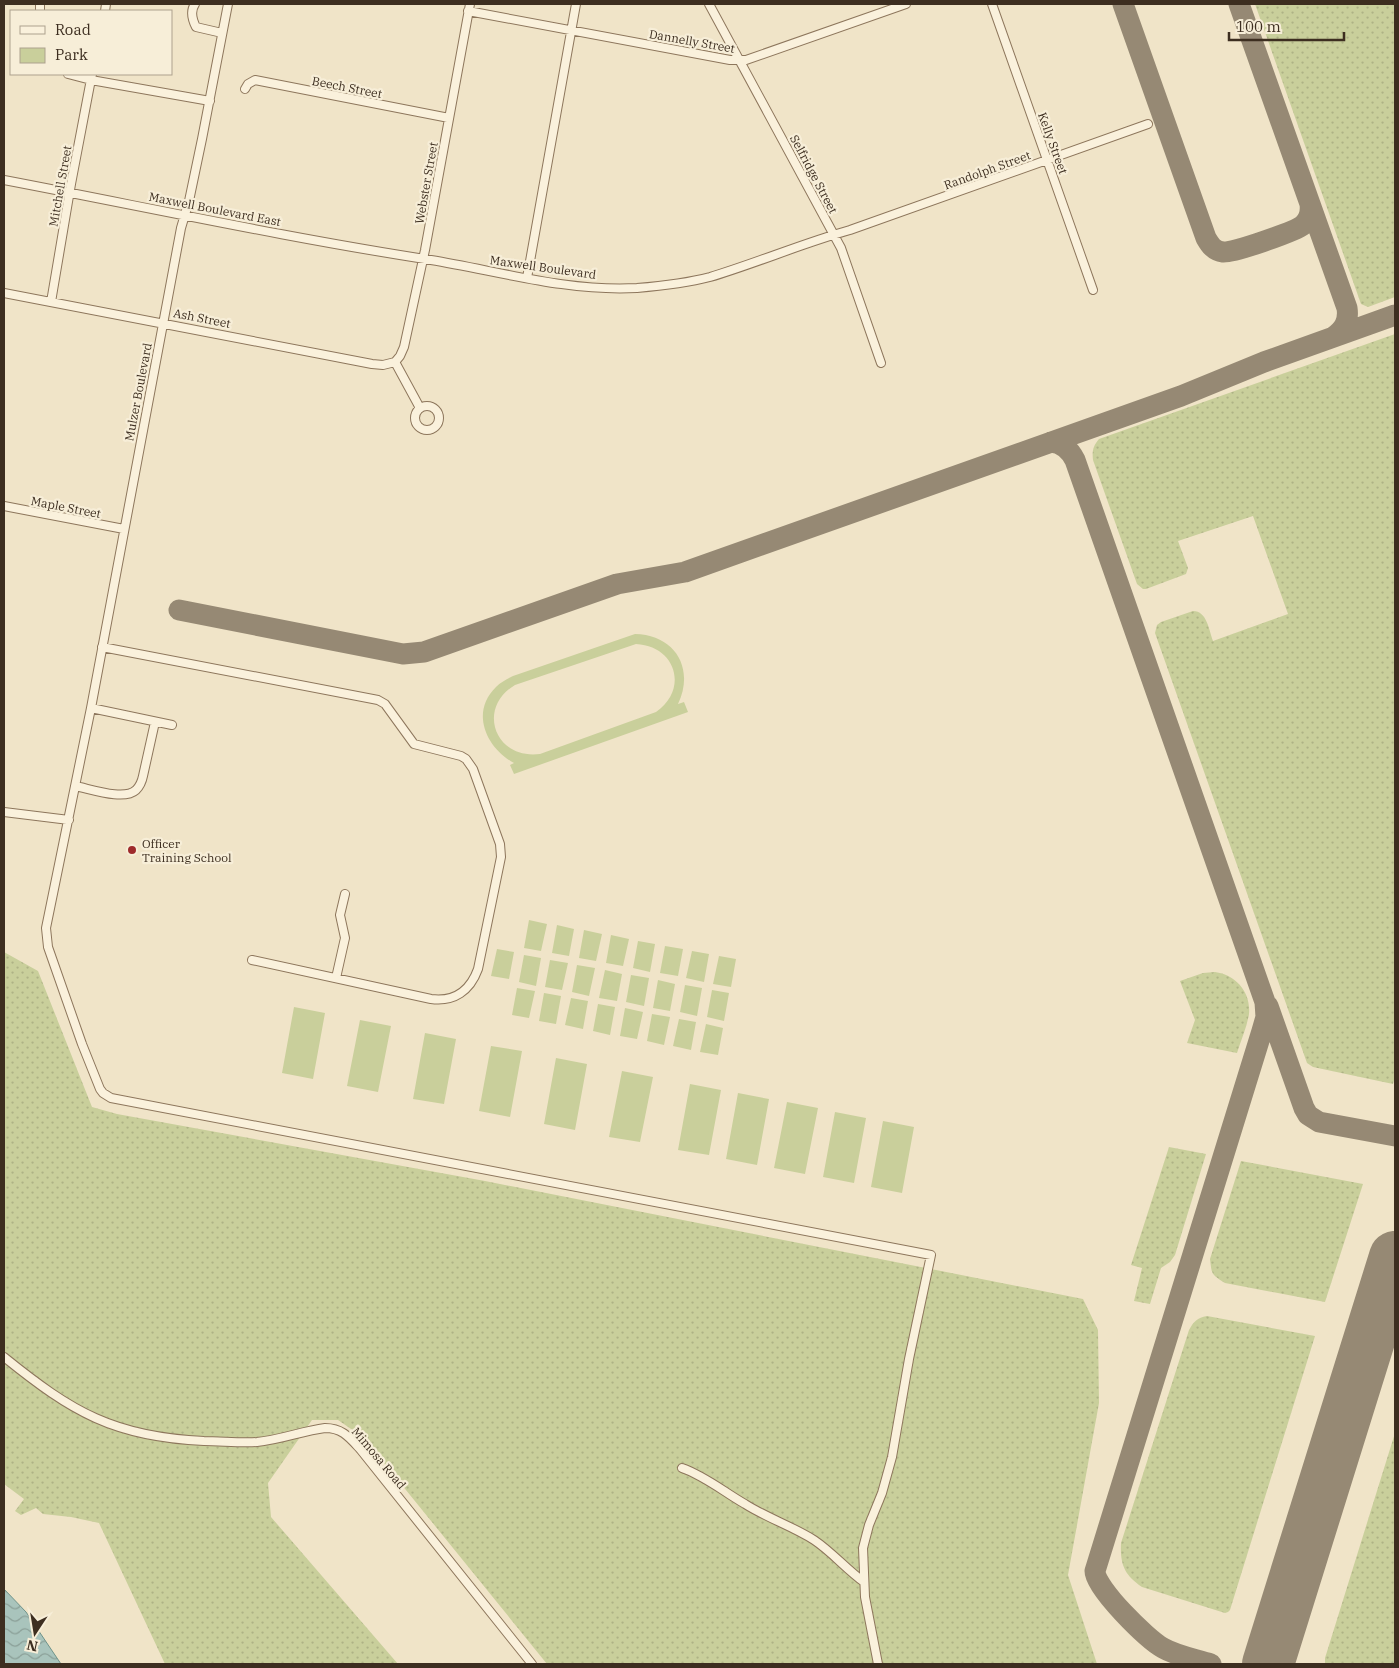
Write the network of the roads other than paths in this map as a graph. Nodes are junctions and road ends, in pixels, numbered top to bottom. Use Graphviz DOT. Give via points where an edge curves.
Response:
graph roads {
  1 [pos="196,4"];
  2 [pos="228,4"];
  3 [pos="576,4"];
  4 [pos="710,4"];
  5 [pos="906,4"];
  6 [pos="992,4"];
  7 [pos="469,7"];
  8 [pos="571,30"];
  9 [pos="222,33"];
  10 [pos="740,60"];
  11 [pos="76,75"];
  12 [pos="92,77"];
  13 [pos="245,89"];
  14 [pos="210,101"];
  15 [pos="449,118"];
  16 [pos="1148,124"];
  17 [pos="1047,160"];
  18 [pos="4,180"];
  19 [pos="69,192"];
  20 [pos="185,215"];
  21 [pos="834,235"];
  22 [pos="422,259"];
  23 [pos="527,278"];
  24 [pos="1093,290"];
  25 [pos="4,293"];
  26 [pos="51,302"];
  27 [pos="163,322"];
  28 [pos="395,362"];
  29 [pos="881,362"];
  30 [pos="420,408"];
  31 [pos="4,506"];
  32 [pos="124,529"];
  33 [pos="102,647"];
  34 [pos="91,708"];
  35 [pos="155,722"];
  36 [pos="172,725"];
  37 [pos="76,786"];
  38 [pos="4,812"];
  39 [pos="69,820"];
  40 [pos="345,894"];
  41 [pos="252,960"];
  42 [pos="336,978"];
  43 [pos="4,1357"];
  44 [pos="682,1468"];
  45 [pos="864,1582"];
  46 [pos="532,1664"];
  47 [pos="878,1664"];
  1 -- 9 [label="street" via="192,13 196,27"];
  2 -- 9 [label="street, Mulzer Boulevard"];
  3 -- 8 [label="street"];
  4 -- 10 [label="street, Selfridge Street"];
  5 -- 10 [label="street, Dannelly Street"];
  6 -- 17 [label="street, Kelly Street"];
  7 -- 8 [label="street, Dannelly Street"];
  7 -- 15 [label="street, Webster Street"];
  8 -- 10 [label="street, Dannelly Street"];
  8 -- 23 [label="street"];
  9 -- 14 [label="street, Mulzer Boulevard"];
  10 -- 21 [label="street, Selfridge Street"];
  11 -- 12 [label="street"];
  12 -- 14 [label="street"];
  12 -- 19 [label="street, Mitchell Street"];
  13 -- 15 [label="street, Beech Street" via="255,80"];
  14 -- 20 [label="street, Mulzer Boulevard"];
  15 -- 22 [label="street, Webster Street"];
  16 -- 17 [label="street, Randolph Street"];
  17 -- 21 [label="street, Randolph Street"];
  17 -- 24 [label="street, Kelly Street"];
  18 -- 19 [label="street, Maxwell Boulevard East"];
  19 -- 20 [label="street, Maxwell Boulevard East"];
  19 -- 26 [label="street, Mitchell Street"];
  20 -- 22 [label="street, Maxwell Boulevard East"];
  20 -- 27 [label="street, Mulzer Boulevard"];
  21 -- 23 [label="street, Maxwell Boulevard" via="710,277 676,284 625,288"];
  21 -- 29 [label="street, Selfridge Street"];
  22 -- 23 [label="street, Maxwell Boulevard"];
  22 -- 28 [label="street, Webster Street" via="404,347"];
  25 -- 26 [label="street, Ash Street"];
  26 -- 27 [label="street, Ash Street"];
  27 -- 28 [label="street, Ash Street" via="372,364"];
  27 -- 32 [label="street, Mulzer Boulevard"];
  28 -- 30 [label="street"];
  31 -- 32 [label="street, Maple Street"];
  32 -- 33 [label="street, Mulzer Boulevard"];
  33 -- 34 [label="street, Mulzer Boulevard"];
  33 -- 42 [label="street" via="378,700 385,704 414,744 455,754 469,763 501,851 478,969 470,985 457,996 440,1000"];
  34 -- 35 [label="street"];
  34 -- 37 [label="street, Mulzer Boulevard"];
  35 -- 36 [label="street"];
  35 -- 37 [label="street" via="141,784 136,791 118,795"];
  37 -- 39 [label="street, Mulzer Boulevard"];
  38 -- 39 [label="street"];
  39 -- 45 [label="street, Mulzer Boulevard" via="47,920 46,940 83,1047 106,1096 931,1255 888,1475 865,1539"];
  40 -- 42 [label="street" via="340,915 344,938"];
  41 -- 42 [label="street"];
  43 -- 46 [label="street, Mimosa Road" via="67,1404 139,1434 242,1442 269,1440 325,1428 343,1432 360,1448"];
  44 -- 45 [label="street" via="814,1540"];
  45 -- 47 [label="street"];
}
